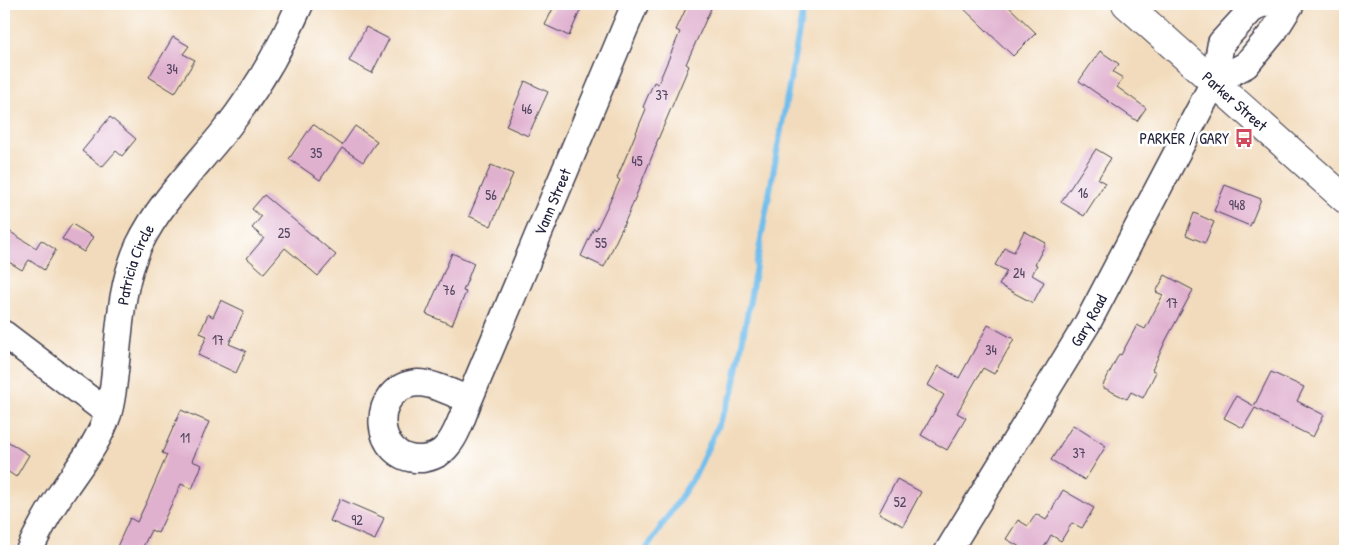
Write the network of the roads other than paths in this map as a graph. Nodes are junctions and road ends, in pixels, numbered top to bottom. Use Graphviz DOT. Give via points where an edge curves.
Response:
graph roads {
  1 [pos="300,4"];
  2 [pos="635,4"];
  3 [pos="1126,4"];
  4 [pos="1262,4"];
  5 [pos="1291,4"];
  6 [pos="1214,82"];
  7 [pos="1345,199"];
  8 [pos="4,334"];
  9 [pos="469,400"];
  10 [pos="108,412"];
  11 [pos="28,551"];
  12 [pos="948,551"];
  1 -- 10 [label="street, Patricia Circle" via="243,106 153,219 139,245 122,299"];
  2 -- 9 [label="street, Vann Street"];
  3 -- 6 [label="main road, Parker Street"];
  4 -- 6 [label="street, Gary Road" via="1254,7 1221,43"];
  5 -- 6 [label="street" via="1246,65"];
  6 -- 7 [label="main road, Parker Street"];
  6 -- 12 [label="street, Gary Road" via="1087,324"];
  8 -- 10 [label="street"];
  10 -- 11 [label="street, Patricia Circle" via="103,428"];
}
